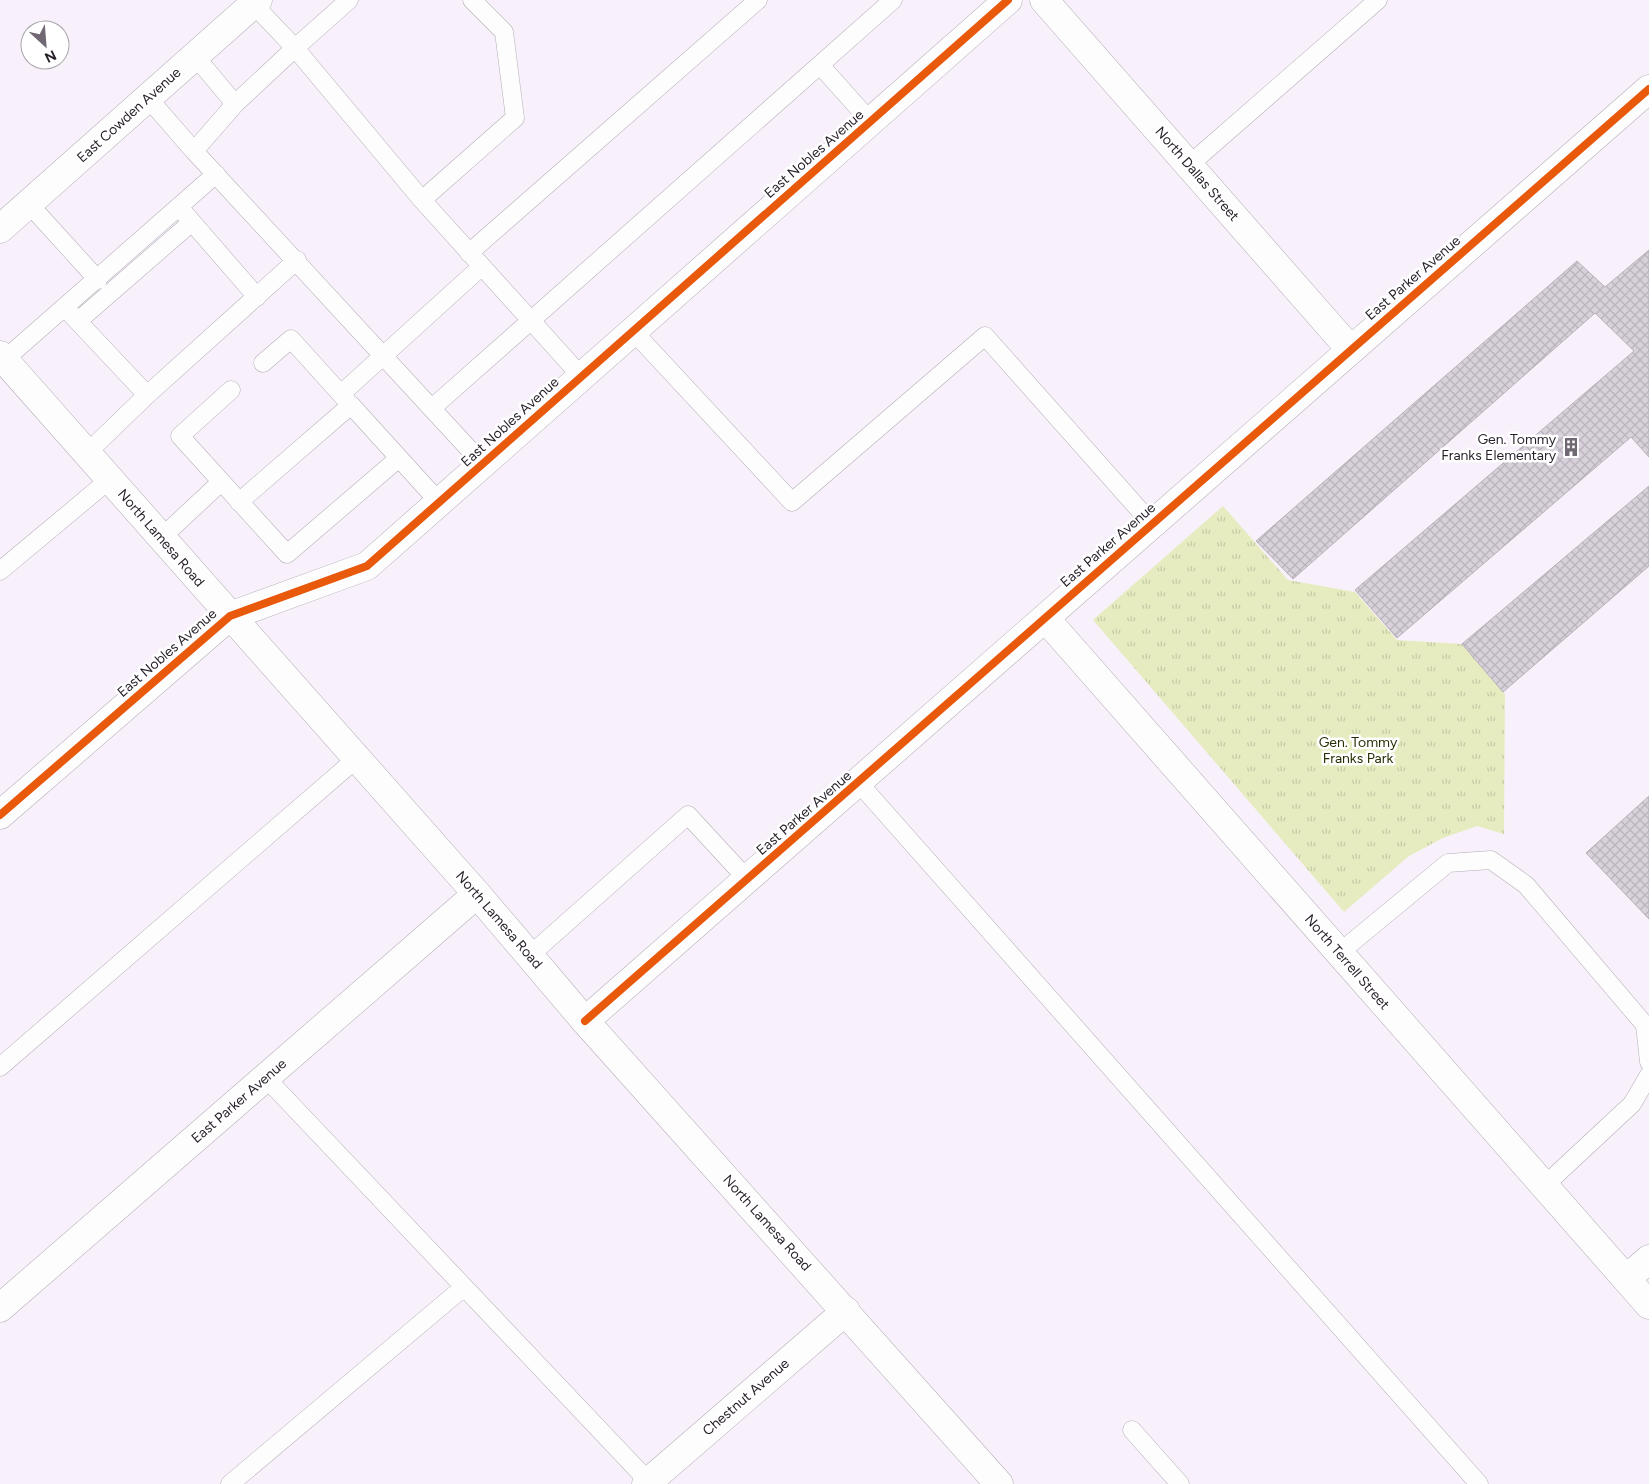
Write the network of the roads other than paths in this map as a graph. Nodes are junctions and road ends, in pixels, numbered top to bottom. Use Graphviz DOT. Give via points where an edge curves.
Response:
graph roads {
  1 [pos="349,0"];
  2 [pos="472,0"];
  3 [pos="758,0"];
  4 [pos="893,0"];
  5 [pos="1008,0"];
  6 [pos="1044,0"];
  7 [pos="1378,0"];
  8 [pos="256,2"];
  9 [pos="295,48"];
  10 [pos="195,56"];
  11 [pos="820,65"];
  12 [pos="1649,89"];
  13 [pos="148,98"];
  14 [pos="235,104"];
  15 [pos="870,121"];
  16 [pos="194,151"];
  17 [pos="1189,165"];
  18 [pos="216,174"];
  19 [pos="422,200"];
  20 [pos="29,204"];
  21 [pos="178,207"];
  22 [pos="192,222"];
  23 [pos="0,229"];
  24 [pos="469,254"];
  25 [pos="297,260"];
  26 [pos="481,267"];
  27 [pos="98,280"];
  28 [pos="257,297"];
  29 [pos="65,308"];
  30 [pos="78,321"];
  31 [pos="531,322"];
  32 [pos="632,331"];
  33 [pos="1350,349"];
  34 [pos="384,356"];
  35 [pos="2,358"];
  36 [pos="263,364"];
  37 [pos="581,376"];
  38 [pos="231,390"];
  39 [pos="147,395"];
  40 [pos="346,400"];
  41 [pos="432,408"];
  42 [pos="86,454"];
  43 [pos="399,458"];
  44 [pos="482,463"];
  45 [pos="109,480"];
  46 [pos="222,482"];
  47 [pos="239,502"];
  48 [pos="439,502"];
  49 [pos="1152,524"];
  50 [pos="160,539"];
  51 [pos="0,571"];
  52 [pos="230,616"];
  53 [pos="1045,618"];
  54 [pos="356,759"];
  55 [pos="858,782"];
  56 [pos="0,815"];
  57 [pos="747,879"];
  58 [pos="477,894"];
  59 [pos="1339,953"];
  60 [pos="529,956"];
  61 [pos="585,1021"];
  62 [pos="1649,1062"];
  63 [pos="0,1068"];
  64 [pos="1649,1075"];
  65 [pos="266,1078"];
  66 [pos="1544,1186"];
  67 [pos="1649,1259"];
  68 [pos="1626,1279"];
  69 [pos="464,1287"];
  70 [pos="1649,1305"];
  71 [pos="0,1308"];
  72 [pos="846,1311"];
  73 [pos="1132,1430"];
  74 [pos="648,1483"];
  75 [pos="230,1484"];
  76 [pos="999,1484"];
  77 [pos="1180,1484"];
  78 [pos="1479,1484"];
  1 -- 9 [label="lane"];
  2 -- 19 [label="lane" via="504,32 515,118"];
  3 -- 24 [label="lane"];
  4 -- 11 [label="lane"];
  5 -- 15 [label="street, East Nobles Avenue"];
  6 -- 17 [label="street, North Dallas Street"];
  7 -- 17 [label="lane"];
  8 -- 9 [label="lane"];
  8 -- 10 [label="street, East Cowden Avenue"];
  9 -- 14 [label="lane"];
  9 -- 19 [label="lane"];
  10 -- 13 [label="street, East Cowden Avenue"];
  10 -- 14 [label="lane"];
  11 -- 15 [label="lane"];
  11 -- 31 [label="lane"];
  12 -- 33 [label="street, East Parker Avenue"];
  13 -- 16 [label="lane"];
  13 -- 20 [label="street, East Cowden Avenue"];
  14 -- 16 [label="lane"];
  15 -- 32 [label="street, East Nobles Avenue"];
  16 -- 18 [label="lane"];
  17 -- 33 [label="street, North Dallas Street"];
  18 -- 21 [label="lane"];
  18 -- 25 [label="lane"];
  19 -- 24 [label="lane"];
  20 -- 23 [label="street, East Cowden Avenue"];
  20 -- 27 [label="lane"];
  21 -- 22 [label="lane"];
  21 -- 27 [label="lane"];
  22 -- 28 [label="lane"];
  22 -- 30 [label="lane"];
  24 -- 26 [label="lane"];
  25 -- 28 [label="lane"];
  25 -- 34 [label="lane"];
  26 -- 31 [label="lane"];
  26 -- 34 [label="lane"];
  27 -- 29 [label="lane"];
  28 -- 39 [label="lane"];
  29 -- 30 [label="lane"];
  29 -- 35 [label="lane"];
  30 -- 39 [label="lane"];
  31 -- 37 [label="lane"];
  31 -- 41 [label="lane"];
  32 -- 37 [label="street, East Nobles Avenue"];
  32 -- 49 [label="lane" via="792,502 986,336"];
  33 -- 49 [label="street, East Parker Avenue"];
  34 -- 40 [label="lane"];
  34 -- 41 [label="lane"];
  35 -- 42 [label="street, North Lamesa Road"];
  36 -- 40 [label="lane" via="291,339"];
  37 -- 44 [label="street, East Nobles Avenue"];
  38 -- 46 [label="lane" via="180,436"];
  39 -- 42 [label="lane"];
  40 -- 43 [label="lane"];
  40 -- 47 [label="lane"];
  41 -- 44 [label="lane"];
  42 -- 45 [label="street, North Lamesa Road"];
  43 -- 47 [label="lane" via="287,554"];
  43 -- 48 [label="lane"];
  44 -- 48 [label="street, East Nobles Avenue"];
  45 -- 50 [label="street, North Lamesa Road"];
  45 -- 51 [label="lane"];
  46 -- 47 [label="lane"];
  46 -- 50 [label="lane"];
  48 -- 52 [label="street, East Nobles Avenue" via="366,566"];
  49 -- 53 [label="street, East Parker Avenue"];
  50 -- 52 [label="street, North Lamesa Road"];
  52 -- 54 [label="street, North Lamesa Road"];
  52 -- 56 [label="street, East Nobles Avenue"];
  53 -- 55 [label="street, East Parker Avenue"];
  53 -- 59 [label="street, North Terrell Street"];
  54 -- 58 [label="street, North Lamesa Road"];
  54 -- 63 [label="lane"];
  55 -- 57 [label="street, East Parker Avenue"];
  55 -- 78 [label="lane"];
  57 -- 60 [label="lane" via="688,815"];
  57 -- 61 [label="street, East Parker Avenue"];
  58 -- 60 [label="street, North Lamesa Road"];
  58 -- 65 [label="street, East Parker Avenue"];
  59 -- 62 [label="lane" via="1448,863 1491,860 1526,885 1645,1025"];
  59 -- 66 [label="street, North Terrell Street"];
  60 -- 61 [label="street, North Lamesa Road"];
  61 -- 72 [label="street, North Lamesa Road"];
  64 -- 66 [label="lane" via="1632,1104"];
  65 -- 69 [label="lane"];
  65 -- 71 [label="street, East Parker Avenue"];
  66 -- 68 [label="street, North Terrell Street"];
  67 -- 68 [label="street"];
  68 -- 70 [label="street, North Terrell Street"];
  69 -- 74 [label="lane"];
  69 -- 75 [label="lane"];
  72 -- 74 [label="street, Chestnut Avenue"];
  72 -- 76 [label="street, North Lamesa Road"];
  73 -- 77 [label="lane"];
}
